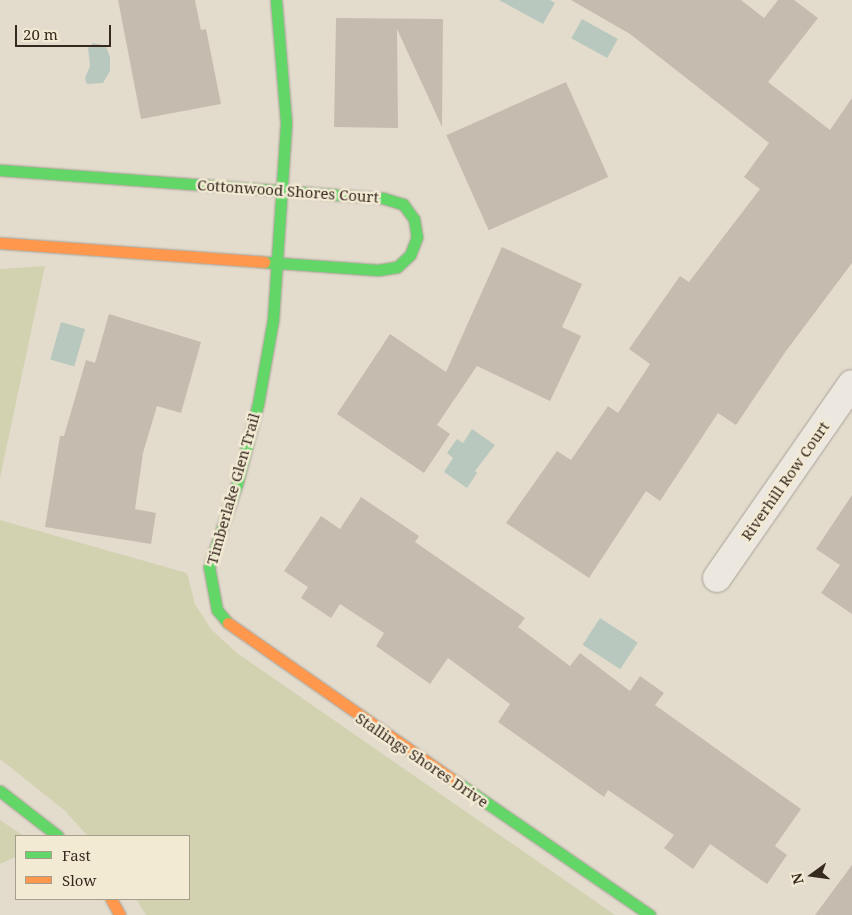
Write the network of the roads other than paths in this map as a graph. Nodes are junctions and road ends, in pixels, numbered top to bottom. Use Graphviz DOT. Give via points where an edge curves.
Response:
graph roads {
  1 [pos="276,0"];
  2 [pos="0,170"];
  3 [pos="283,190"];
  4 [pos="0,243"];
  5 [pos="278,263"];
  6 [pos="852,384"];
  7 [pos="717,578"];
  8 [pos="211,590"];
  9 [pos="0,791"];
  10 [pos="57,835"];
  11 [pos="112,900"];
  12 [pos="120,915"];
  13 [pos="650,915"];
  1 -- 3 [label="street, Timberlake Glen Trail" via="286,122"];
  2 -- 3 [label="street, Cottonwood Shores Court"];
  3 -- 5 [label="street, Timberlake Glen Trail"];
  3 -- 5 [label="street, Cottonwood Shores Court" via="383,198 402,204 414,219 417,237 410,255 397,267 378,270"];
  4 -- 5 [label="street, Cottonwood Shores Court"];
  5 -- 8 [label="street, Timberlake Glen Trail" via="273,320 258,404 237,484 209,567"];
  6 -- 7 [label="street, Riverhill Row Court"];
  8 -- 13 [label="street, Stallings Shores Drive" via="217,610 233,630"];
  9 -- 10 [label="street"];
  11 -- 12 [label="street"];
}
